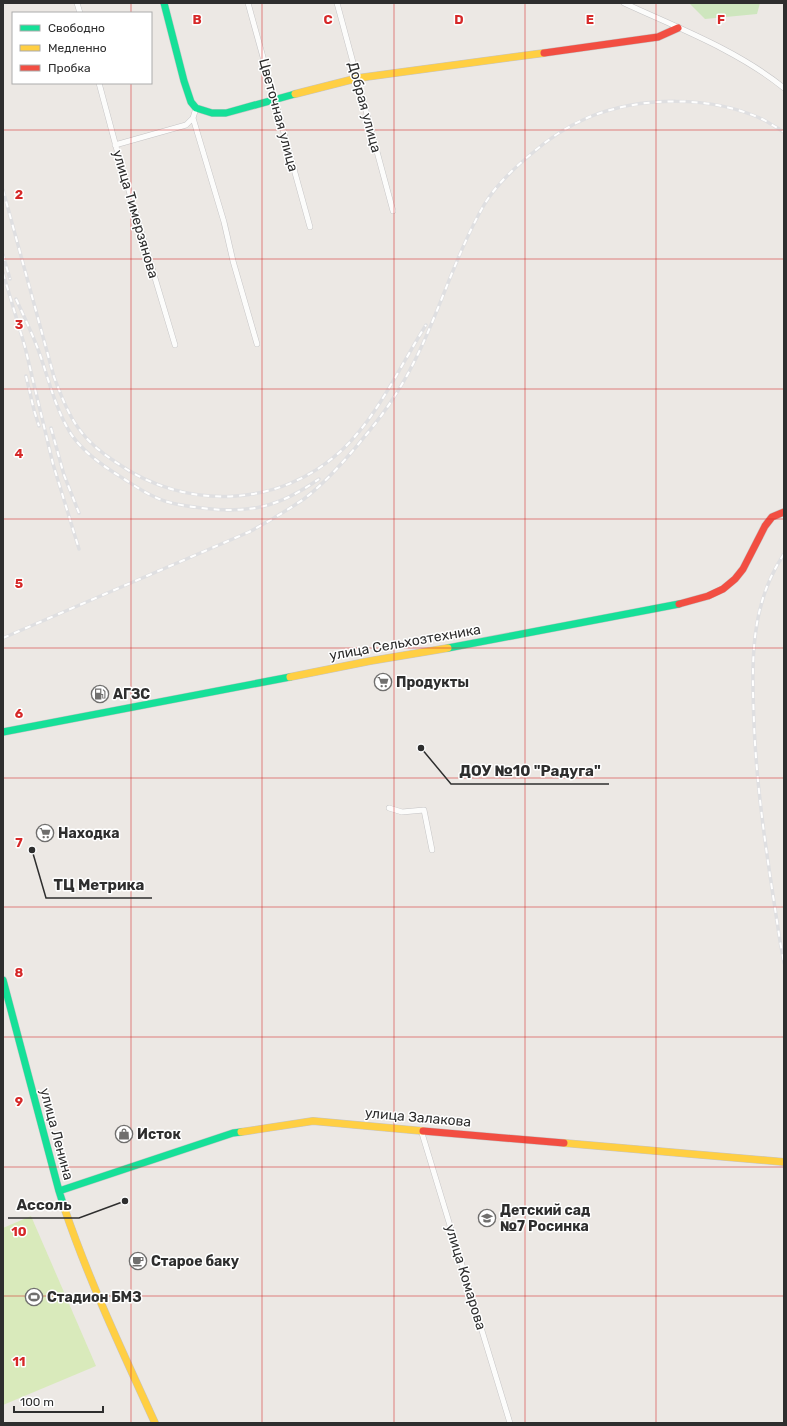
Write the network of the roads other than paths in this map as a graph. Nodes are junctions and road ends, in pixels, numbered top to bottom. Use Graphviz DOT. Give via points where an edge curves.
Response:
graph roads {
  1 [pos="164,3"];
  2 [pos="248,3"];
  3 [pos="337,3"];
  4 [pos="624,3"];
  5 [pos="678,28"];
  6 [pos="358,78"];
  7 [pos="99,84"];
  8 [pos="784,88"];
  9 [pos="275,99"];
  10 [pos="196,108"];
  11 [pos="193,118"];
  12 [pos="116,146"];
  13 [pos="393,211"];
  14 [pos="310,227"];
  15 [pos="257,344"];
  16 [pos="175,345"];
  17 [pos="784,512"];
  18 [pos="3,732"];
  19 [pos="389,808"];
  20 [pos="432,850"];
  21 [pos="3,980"];
  22 [pos="421,1130"];
  23 [pos="784,1162"];
  24 [pos="59,1191"];
  25 [pos="155,1423"];
  26 [pos="510,1423"];
  1 -- 10 [label="street" via="184,81 191,102"];
  2 -- 9 [label="street, Цветочная улица"];
  3 -- 6 [label="street, Добрая улица"];
  4 -- 5 [label="street"];
  5 -- 6 [label="street" via="658,37"];
  5 -- 8 [label="street" via="736,55"];
  6 -- 9 [label="street"];
  6 -- 13 [label="street, Добрая улица"];
  7 -- 12 [label="street, улица Тимерзянова"];
  9 -- 10 [label="street" via="226,113 203,112"];
  9 -- 14 [label="street, Цветочная улица"];
  10 -- 11 [label="street"];
  11 -- 12 [label="street" via="186,125"];
  11 -- 15 [label="street"];
  12 -- 16 [label="street, улица Тимерзянова"];
  17 -- 18 [label="street, улица Сельхозтехника" via="772,517 735,579 723,589 708,596 670,607 370,661"];
  19 -- 20 [label="street" via="402,812 424,810"];
  21 -- 24 [label="street, улица Ленина"];
  22 -- 23 [label="street, улица Залакова"];
  22 -- 24 [label="street, улица Залакова" via="313,1121 233,1132"];
  22 -- 26 [label="street, улица Комарова"];
  24 -- 25 [label="street, улица Ленина" via="89,1271"];
}
